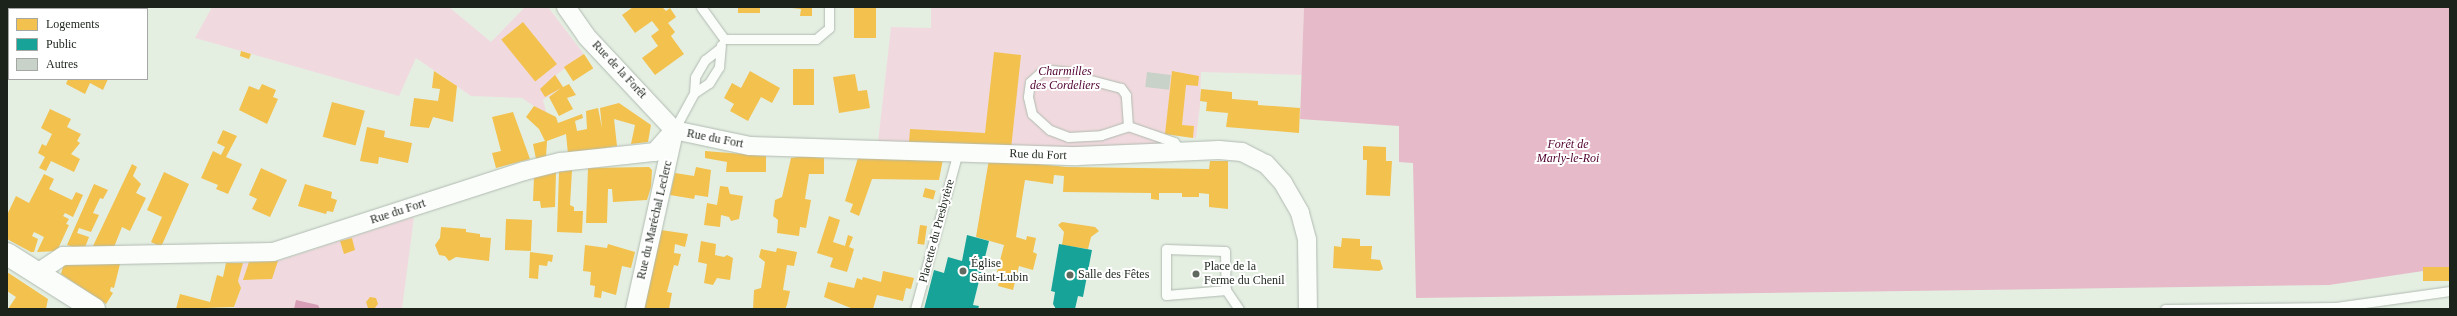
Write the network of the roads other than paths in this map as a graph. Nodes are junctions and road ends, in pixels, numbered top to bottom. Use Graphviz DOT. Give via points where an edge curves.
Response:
graph roads {
  1 [pos="566,7"];
  2 [pos="701,7"];
  3 [pos="830,7"];
  4 [pos="724,39"];
  5 [pos="719,49"];
  6 [pos="694,93"];
  7 [pos="1128,126"];
  8 [pos="674,130"];
  9 [pos="958,152"];
  10 [pos="1182,152"];
  11 [pos="7,254"];
  12 [pos="36,274"];
  13 [pos="1226,290"];
  14 [pos="2450,291"];
  15 [pos="94,309"];
  16 [pos="635,309"];
  17 [pos="915,309"];
  18 [pos="1239,309"];
  19 [pos="1308,309"];
  20 [pos="2165,309"];
  1 -- 8 [label="street, Rue de la Forêt" via="586,36"];
  2 -- 4 [label="lane"];
  3 -- 4 [label="lane" via="829,28 816,39"];
  4 -- 5 [label="lane"];
  5 -- 6 [label="lane" via="705,60 695,77"];
  5 -- 6 [label="lane" via="719,67 709,83"];
  6 -- 8 [label="lane"];
  7 -- 7 [label="lane" via="1101,135 1068,137 1050,130 1032,114 1028,97 1030,82 1040,72 1051,70 1070,72 1079,77 1121,88 1126,95"];
  7 -- 10 [label="lane" via="1174,142"];
  8 -- 9 [label="street, Rue du Fort" via="750,146"];
  8 -- 12 [label="street, Rue du Fort" via="655,152 561,162 273,252 63,256"];
  8 -- 16 [label="street, Rue du Maréchal Leclerc"];
  9 -- 10 [label="street, Rue du Fort" via="1077,156"];
  9 -- 17 [label="lane, Placette du Presbytère"];
  10 -- 19 [label="street, Rue du Fort" via="1242,152 1266,164 1283,183 1300,213 1307,240"];
  11 -- 12 [label="street"];
  12 -- 15 [label="street"];
  13 -- 13 [label="lane" via="1166,295 1166,249 1225,251"];
  13 -- 18 [label="lane"];
  14 -- 20 [label="lane" via="2336,307"];
}
